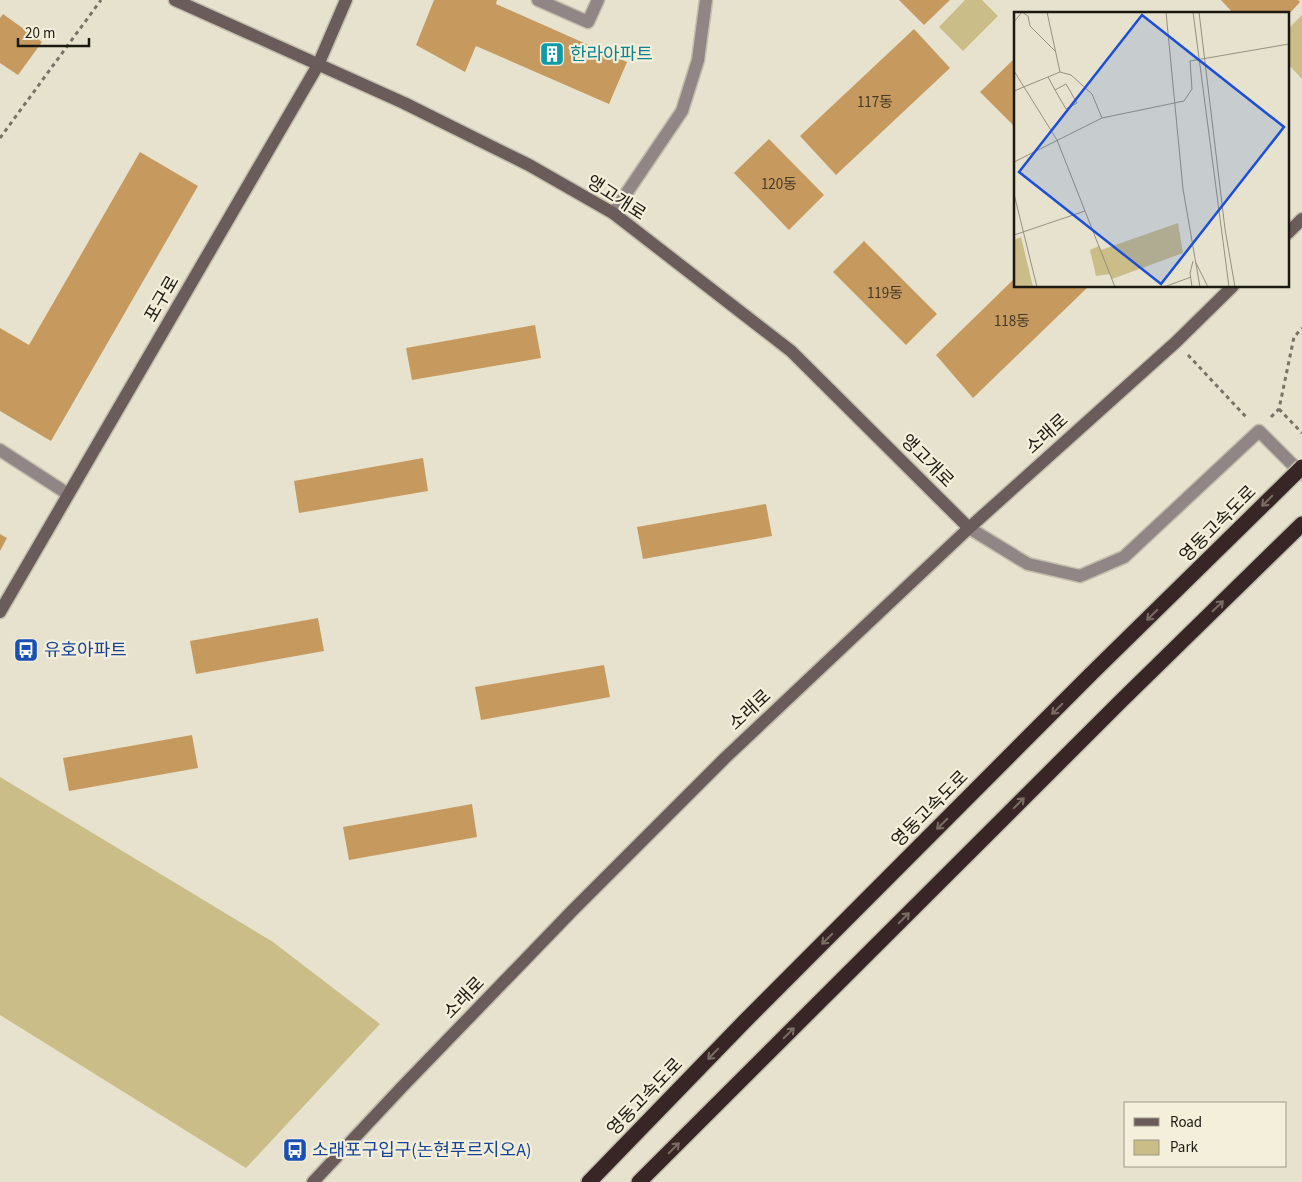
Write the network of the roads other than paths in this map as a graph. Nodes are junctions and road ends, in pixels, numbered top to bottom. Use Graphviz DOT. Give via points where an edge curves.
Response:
graph roads {
  1 [pos="175,0"];
  2 [pos="346,0"];
  3 [pos="538,0"];
  4 [pos="598,0"];
  5 [pos="706,0"];
  6 [pos="318,65"];
  7 [pos="613,213"];
  8 [pos="1302,220"];
  9 [pos="1290,231"];
  10 [pos="1231,288"];
  11 [pos="0,450"];
  12 [pos="1302,467"];
  13 [pos="1302,474"];
  14 [pos="68,494"];
  15 [pos="1302,524"];
  16 [pos="969,528"];
  17 [pos="0,612"];
  18 [pos="313,1182"];
  19 [pos="589,1182"];
  20 [pos="639,1182"];
  1 -- 6 [label="street, 앵고개로"];
  2 -- 6 [label="street, 포구로"];
  3 -- 4 [label="street" via="588,22"];
  5 -- 7 [label="street" via="698,60 682,111"];
  6 -- 7 [label="street, 앵고개로" via="529,165"];
  6 -- 14 [label="street, 포구로"];
  7 -- 16 [label="street, 앵고개로" via="791,352"];
  8 -- 9 [label="street"];
  10 -- 16 [label="street, 소래로" via="1176,342"];
  11 -- 14 [label="street"];
  12 -- 19 [label="highway, 영동고속도로, one-way, bridge" via="744,1022"];
  13 -- 16 [label="street" via="1259,431 1124,557 1080,576 1028,564"];
  14 -- 17 [label="street, 포구로"];
  20 -- 15 [label="highway, one-way"];
  16 -- 18 [label="street, 소래로" via="711,772"];
}
